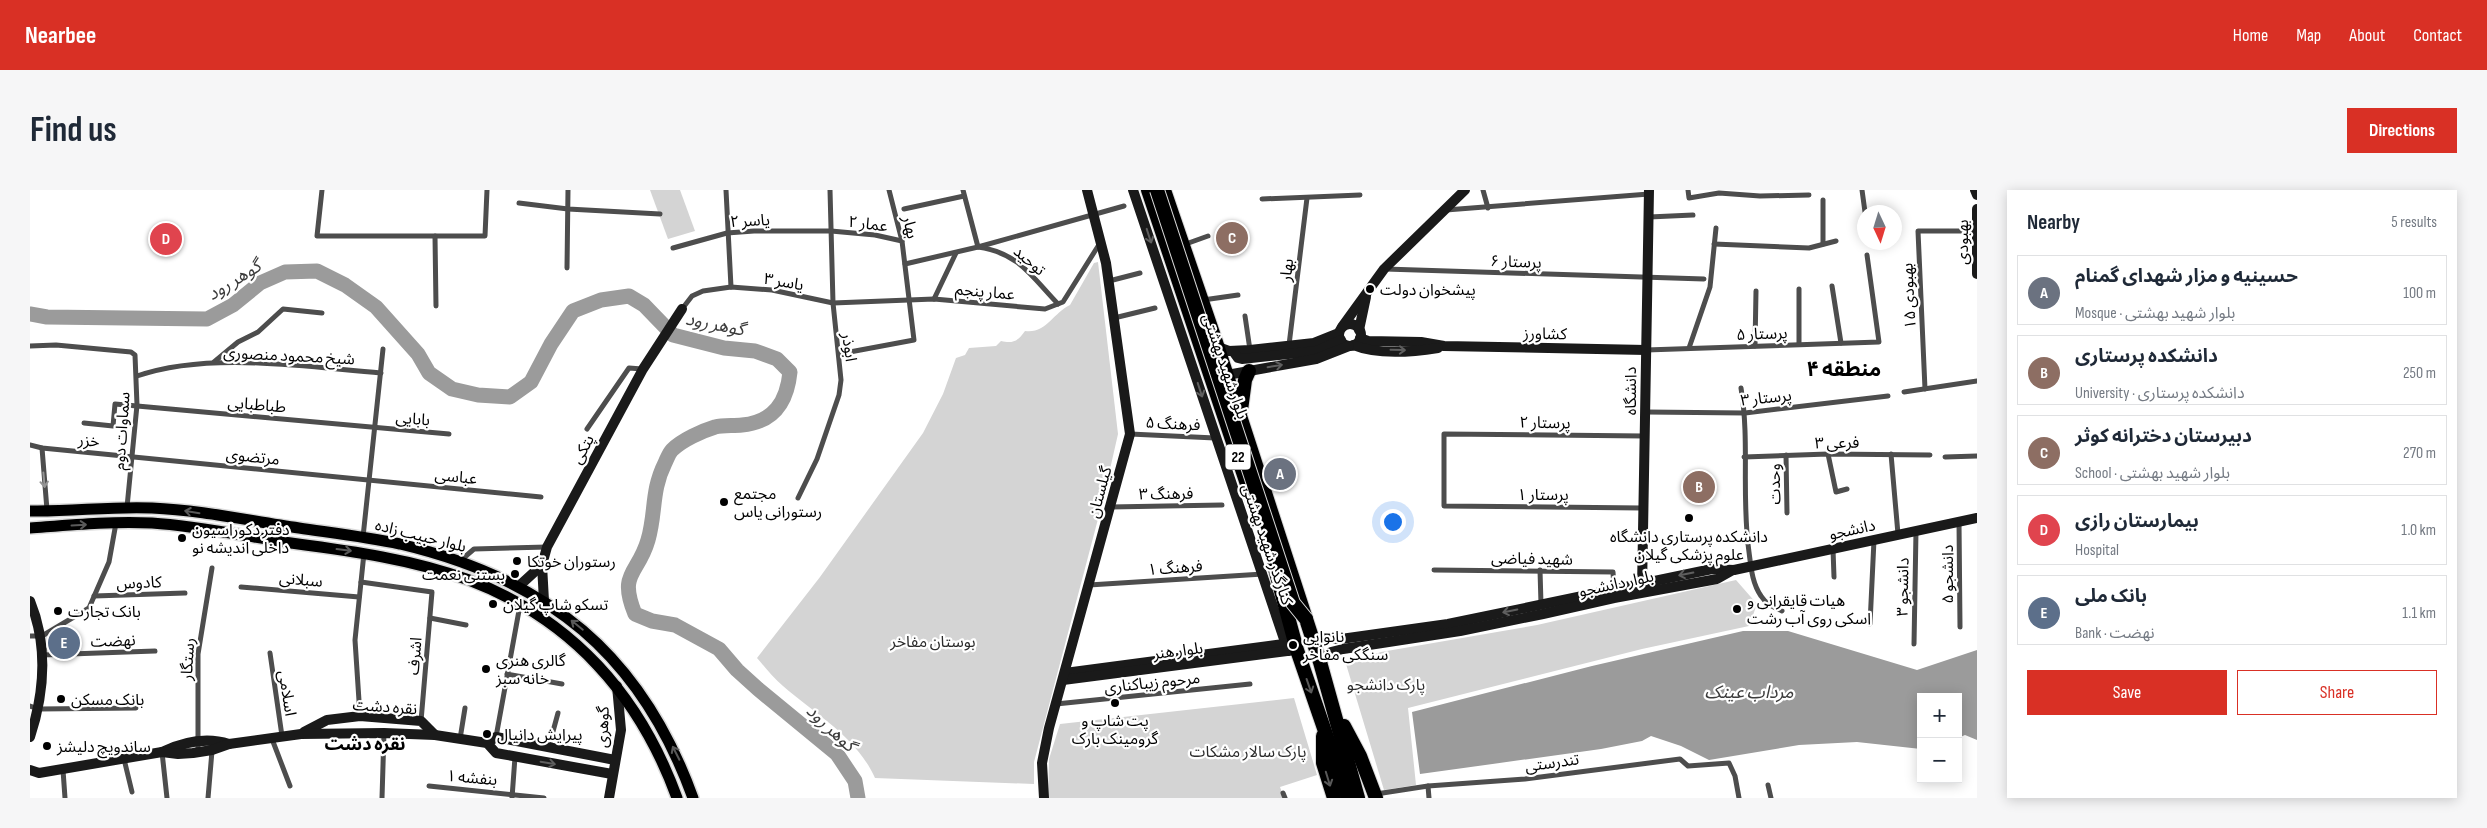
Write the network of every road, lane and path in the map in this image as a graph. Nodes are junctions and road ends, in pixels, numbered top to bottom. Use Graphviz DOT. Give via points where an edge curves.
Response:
graph roads {
  1 [pos="322,190"];
  2 [pos="486,190"];
  3 [pos="568,190"];
  4 [pos="726,190"];
  5 [pos="830,190"];
  6 [pos="889,190"];
  7 [pos="1087,190"];
  8 [pos="1465,190"];
  9 [pos="1483,190"];
  10 [pos="1688,190"];
  11 [pos="1862,190"];
  12 [pos="1975,190"];
  13 [pos="1649,192"];
  14 [pos="964,193"];
  15 [pos="1161,193"];
  16 [pos="1134,195"];
  17 [pos="1360,195"];
  18 [pos="1809,195"];
  19 [pos="1977,195"];
  20 [pos="1307,198"];
  21 [pos="1262,199"];
  22 [pos="1823,200"];
  23 [pos="519,203"];
  24 [pos="1864,205"];
  25 [pos="1124,206"];
  26 [pos="1488,208"];
  27 [pos="568,209"];
  28 [pos="904,209"];
  29 [pos="1977,209"];
  30 [pos="1446,210"];
  31 [pos="660,214"];
  32 [pos="1093,215"];
  33 [pos="1693,215"];
  34 [pos="1649,217"];
  35 [pos="1177,228"];
  36 [pos="1716,228"];
  37 [pos="831,231"];
  38 [pos="1976,231"];
  39 [pos="1162,232"];
  40 [pos="727,233"];
  41 [pos="435,236"];
  42 [pos="1208,236"];
  43 [pos="902,241"];
  44 [pos="1836,241"];
  45 [pos="1101,242"];
  46 [pos="1714,244"];
  47 [pos="1823,244"];
  48 [pos="1182,245"];
  49 [pos="978,247"];
  50 [pos="672,248"];
  51 [pos="956,253"];
  52 [pos="1867,255"];
  53 [pos="905,264"];
  54 [pos="566,268"];
  55 [pos="1384,269"];
  56 [pos="1140,273"];
  57 [pos="1977,274"];
  58 [pos="1648,277"];
  59 [pos="1704,279"];
  60 [pos="1109,281"];
  61 [pos="1832,286"];
  62 [pos="731,287"];
  63 [pos="1799,289"];
  64 [pos="1756,291"];
  65 [pos="1366,294"];
  66 [pos="1238,295"];
  67 [pos="934,298"];
  68 [pos="910,300"];
  69 [pos="1202,300"];
  70 [pos="833,303"];
  71 [pos="1058,304"];
  72 [pos="436,306"];
  73 [pos="1154,308"];
  74 [pos="682,309"];
  75 [pos="322,313"];
  76 [pos="1245,316"];
  77 [pos="1114,318"];
  78 [pos="1349,337"];
  79 [pos="1841,343"];
  80 [pos="1799,344"];
  81 [pos="1289,345"];
  82 [pos="30,346"];
  83 [pos="1218,346"];
  84 [pos="1755,346"];
  85 [pos="1689,348"];
  86 [pos="383,349"];
  87 [pos="1250,350"];
  88 [pos="1646,350"];
  89 [pos="1233,351"];
  90 [pos="838,354"];
  91 [pos="213,363"];
  92 [pos="643,369"];
  93 [pos="1250,371"];
  94 [pos="381,373"];
  95 [pos="1227,375"];
  96 [pos="137,376"];
  97 [pos="1212,379"];
  98 [pos="1977,381"];
  99 [pos="1740,388"];
  100 [pos="1925,389"];
  101 [pos="1904,392"];
  102 [pos="1888,396"];
  103 [pos="137,405"];
  104 [pos="1646,412"];
  105 [pos="1745,413"];
  106 [pos="1240,416"];
  107 [pos="84,423"];
  108 [pos="375,427"];
  109 [pos="587,429"];
  110 [pos="450,434"];
  111 [pos="1130,434"];
  112 [pos="1645,436"];
  113 [pos="1215,438"];
  114 [pos="30,445"];
  115 [pos="42,448"];
  116 [pos="1828,454"];
  117 [pos="1891,454"];
  118 [pos="1786,455"];
  119 [pos="1930,455"];
  120 [pos="1945,456"];
  121 [pos="1977,456"];
  122 [pos="133,457"];
  123 [pos="1744,457"];
  124 [pos="369,480"];
  125 [pos="1847,489"];
  126 [pos="541,497"];
  127 [pos="798,498"];
  128 [pos="1222,505"];
  129 [pos="1444,506"];
  130 [pos="1110,507"];
  131 [pos="127,508"];
  132 [pos="1642,508"];
  133 [pos="30,511"];
  134 [pos="47,511"];
  135 [pos="1787,513"];
  136 [pos="1977,518"];
  137 [pos="1959,522"];
  138 [pos="116,523"];
  139 [pos="279,525"];
  140 [pos="30,528"];
  141 [pos="1916,531"];
  142 [pos="321,532"];
  143 [pos="1898,534"];
  144 [pos="363,537"];
  145 [pos="1874,540"];
  146 [pos="277,541"];
  147 [pos="318,547"];
  148 [pos="547,547"];
  149 [pos="1833,549"];
  150 [pos="364,553"];
  151 [pos="460,561"];
  152 [pos="542,565"];
  153 [pos="1751,566"];
  154 [pos="212,568"];
  155 [pos="1434,570"];
  156 [pos="1540,570"];
  157 [pos="1734,570"];
  158 [pos="1264,574"];
  159 [pos="1834,577"];
  160 [pos="360,582"];
  161 [pos="1089,585"];
  162 [pos="519,586"];
  163 [pos="241,587"];
  164 [pos="1614,588"];
  165 [pos="1642,588"];
  166 [pos="185,594"];
  167 [pos="94,596"];
  168 [pos="359,597"];
  169 [pos="30,601"];
  170 [pos="544,601"];
  171 [pos="520,605"];
  172 [pos="1542,609"];
  173 [pos="1782,612"];
  174 [pos="430,618"];
  175 [pos="1306,619"];
  176 [pos="1870,624"];
  177 [pos="466,625"];
  178 [pos="1960,627"];
  179 [pos="30,636"];
  180 [pos="42,636"];
  181 [pos="1312,638"];
  182 [pos="1342,644"];
  183 [pos="1914,644"];
  184 [pos="1291,647"];
  185 [pos="155,651"];
  186 [pos="270,653"];
  187 [pos="42,655"];
  188 [pos="1320,662"];
  189 [pos="508,674"];
  190 [pos="1064,676"];
  191 [pos="562,684"];
  192 [pos="1250,684"];
  193 [pos="617,686"];
  194 [pos="1056,704"];
  195 [pos="1332,704"];
  196 [pos="35,708"];
  197 [pos="136,708"];
  198 [pos="465,708"];
  199 [pos="558,713"];
  200 [pos="360,716"];
  201 [pos="420,721"];
  202 [pos="1323,726"];
  203 [pos="384,733"];
  204 [pos="301,734"];
  205 [pos="435,735"];
  206 [pos="30,736"];
  207 [pos="282,737"];
  208 [pos="496,737"];
  209 [pos="272,739"];
  210 [pos="460,739"];
  211 [pos="486,743"];
  212 [pos="229,744"];
  213 [pos="549,746"];
  214 [pos="197,747"];
  215 [pos="212,750"];
  216 [pos="162,752"];
  217 [pos="515,757"];
  218 [pos="601,757"];
  219 [pos="124,758"];
  220 [pos="615,760"];
  221 [pos="30,770"];
  222 [pos="63,770"];
  223 [pos="598,771"];
  224 [pos="612,774"];
  225 [pos="1768,785"];
  226 [pos="290,786"];
  227 [pos="430,786"];
  228 [pos="1428,786"];
  229 [pos="132,792"];
  230 [pos="512,796"];
  231 [pos="1376,796"];
  232 [pos="65,798"];
  233 [pos="167,798"];
  234 [pos="208,798"];
  235 [pos="382,798"];
  236 [pos="544,798"];
  237 [pos="609,798"];
  238 [pos="677,798"];
  239 [pos="694,798"];
  240 [pos="1044,798"];
  241 [pos="1334,798"];
  242 [pos="1348,798"];
  243 [pos="1358,798"];
  244 [pos="1429,798"];
  245 [pos="1739,798"];
  246 [pos="1771,798"];
  1 -- 41 [label="street" via="317,236"];
  2 -- 41 [label="street" via="485,236"];
  3 -- 27 [label="street"];
  4 -- 40 [label="street"];
  5 -- 37 [label="street, ابوذر"];
  6 -- 43 [label="street, بهار"];
  7 -- 32 [label="street, گیلستان"];
  8 -- 30 [label="street"];
  9 -- 26 [label="street"];
  10 -- 18 [label="street" via="1689,198 1713,194"];
  11 -- 24 [label="street"];
  12 -- 19 [label="street"];
  13 -- 26 [label="street"];
  13 -- 34 [label="street, دانشگاه"];
  14 -- 28 [label="street"];
  14 -- 49 [label="street"];
  15 -- 16 [label="street"];
  15 -- 35 [label="highway, بلوار شهید بهشتی / 22"];
  15 -- 39 [label="highway, بلوار شهید بهشتی / 22" via="1154,209"];
  15 -- 175 [label="highway, bridge" via="1292,602"];
  16 -- 113 [label="street, کنارگذر شهید بهشتی, one-way"];
  17 -- 20 [label="street"];
  20 -- 21 [label="street"];
  20 -- 81 [label="street, بهار"];
  22 -- 47 [label="street"];
  23 -- 27 [label="street"];
  25 -- 32 [label="street"];
  26 -- 30 [label="street"];
  27 -- 31 [label="street"];
  27 -- 54 [label="street"];
  29 -- 38 [label="street, بهبودی"];
  30 -- 55 [label="street"];
  32 -- 45 [label="street, گیلستان"];
  32 -- 49 [label="street"];
  33 -- 34 [label="street"];
  34 -- 58 [label="street, دانشگاه"];
  35 -- 39 [label="highway" via="1166,222"];
  35 -- 48 [label="highway, بلوار شهید بهشتی / 22"];
  36 -- 46 [label="street"];
  37 -- 40 [label="street, یاسر ۲"];
  37 -- 43 [label="street, عمار ۲" via="875,234"];
  37 -- 70 [label="street, ابوذر"];
  38 -- 57 [label="street, بهبودی"];
  38 -- 100 [label="street, بهبودی ۱۵" via="1918,231"];
  39 -- 97 [label="highway, بلوار شهید بهشتی / 22"];
  40 -- 50 [label="street, یاسر ۲"];
  40 -- 62 [label="street"];
  41 -- 72 [label="street"];
  42 -- 48 [label="street"];
  43 -- 53 [label="street, بهار"];
  44 -- 47 [label="street"];
  45 -- 60 [label="street, گیلستان"];
  45 -- 71 [label="street" via="1063,302"];
  46 -- 47 [label="street" via="1809,248"];
  46 -- 85 [label="street" via="1710,287"];
  48 -- 69 [label="highway, بلوار شهید بهشتی / 22"];
  49 -- 51 [label="street, توحید"];
  49 -- 71 [label="street, توحید" via="1006,253"];
  51 -- 53 [label="street, توحید"];
  51 -- 67 [label="street"];
  52 -- 79 [label="street, پرستار ۵" via="1879,342"];
  53 -- 68 [label="street, بهار"];
  55 -- 58 [label="street, پرستار ۶"];
  55 -- 65 [label="street"];
  56 -- 60 [label="street"];
  58 -- 59 [label="street, پرستار ۶"];
  58 -- 88 [label="street, دانشگاه"];
  60 -- 77 [label="street, گیلستان"];
  61 -- 79 [label="street"];
  62 -- 70 [label="street, یاسر ۳" via="772,290"];
  62 -- 74 [label="street" via="703,291 692,296"];
  63 -- 80 [label="street"];
  64 -- 84 [label="street"];
  65 -- 78 [label="street"];
  65 -- 78 [label="street"];
  66 -- 69 [label="street"];
  67 -- 68 [label="street, عمار پنجم"];
  67 -- 71 [label="street, عمار پنجم" via="1045,309"];
  68 -- 70 [label="street, عمار پنجم"];
  68 -- 90 [label="street, بهار" via="914,340"];
  69 -- 83 [label="highway, بلوار شهید بهشتی / 22"];
  70 -- 90 [label="street, ابوذر"];
  73 -- 77 [label="street"];
  74 -- 92 [label="street, پتکی"];
  75 -- 91 [label="street" via="283,309 258,332 238,342"];
  76 -- 87 [label="street"];
  77 -- 111 [label="street, گیلستان"];
  78 -- 81 [label="street"];
  78 -- 88 [label="street, کشاورز" via="1444,346"];
  78 -- 89 [label="street" via="1316,351 1242,359"];
  93 -- 78 [label="street, one-way" via="1316,359"];
  79 -- 80 [label="street, پرستار ۵"];
  80 -- 84 [label="street, پرستار ۵"];
  81 -- 87 [label="street"];
  82 -- 96 [label="street, سماوات دوم" via="56,345 131,352 135,355"];
  83 -- 89 [label="street"];
  83 -- 95 [label="highway, بلوار شهید بهشتی / 22"];
  84 -- 85 [label="street, پرستار ۵"];
  85 -- 88 [label="street, پرستار ۵"];
  86 -- 94 [label="street"];
  87 -- 89 [label="street"];
  88 -- 104 [label="street, دانشگاه"];
  90 -- 127 [label="street, ابوذر" via="839,395 817,459"];
  91 -- 94 [label="street, شیخ محمود منصوری" via="251,362"];
  91 -- 96 [label="street, شیخ محمود منصوری" via="163,368"];
  92 -- 109 [label="street" via="629,368"];
  92 -- 148 [label="street, پتکی"];
  93 -- 95 [label="street"];
  93 -- 106 [label="highway" via="1245,380"];
  94 -- 108 [label="street"];
  95 -- 97 [label="highway"];
  95 -- 106 [label="highway, بلوار شهید بهشتی / 22"];
  96 -- 103 [label="street, سماوات دوم"];
  97 -- 184 [label="highway, بلوار شهید بهشتی / 22" via="1277,573"];
  98 -- 100 [label="street"];
  99 -- 105 [label="street"];
  100 -- 101 [label="street"];
  102 -- 105 [label="street, پرستار ۳"];
  103 -- 107 [label="street, طباطبایی" via="115,404 113,426"];
  103 -- 108 [label="street, طباطبایی"];
  103 -- 122 [label="street, سماوات دوم"];
  104 -- 105 [label="street, پرستار ۳"];
  104 -- 112 [label="street, دانشگاه"];
  105 -- 123 [label="street"];
  106 -- 175 [label="highway, بلوار شهید بهشتی / 22"];
  108 -- 110 [label="street, بابایی"];
  108 -- 124 [label="street"];
  111 -- 113 [label="street, فرهنگ ۵"];
  111 -- 130 [label="street, گیلستان"];
  112 -- 129 [label="street, پرستار ۲" via="1444,434"];
  112 -- 132 [label="street, دانشگاه"];
  113 -- 158 [label="street, کنارگذر شهید بهشتی"];
  114 -- 115 [label="street, خزر"];
  115 -- 122 [label="street, خزر"];
  115 -- 134 [label="street, one-way"];
  116 -- 117 [label="street, فرعی ۳"];
  116 -- 118 [label="street, فرعی ۳"];
  116 -- 125 [label="street" via="1836,492"];
  117 -- 119 [label="street, فرعی ۳"];
  117 -- 143 [label="street"];
  118 -- 123 [label="street, فرعی ۳"];
  118 -- 135 [label="street, وحدت"];
  120 -- 121 [label="street"];
  122 -- 124 [label="street, مرتضوی"];
  122 -- 131 [label="street, سماوات دوم"];
  123 -- 153 [label="street" via="1745,524"];
  124 -- 126 [label="street, عباسی"];
  124 -- 144 [label="street"];
  128 -- 130 [label="street, فرهنگ ۳"];
  129 -- 132 [label="street, پرستار ۱"];
  130 -- 161 [label="street, گیلستان"];
  131 -- 134 [label="main road, بلوار حبیب زاده"];
  139 -- 131 [label="main road, بلوار حبیب زاده, one-way" via="184,510"];
  132 -- 165 [label="street, دانشگاه"];
  133 -- 134 [label="main road, بلوار حبیب زاده"];
  136 -- 137 [label="street, دانشجو"];
  137 -- 141 [label="street, دانشجو"];
  137 -- 178 [label="street, دانشجو ۵"];
  140 -- 138 [label="main road, بلوار حبیب زاده, one-way"];
  138 -- 146 [label="main road, بلوار حبیب زاده" via="183,526"];
  138 -- 167 [label="street" via="108,562"];
  139 -- 142 [label="main road, بلوار حبیب زاده"];
  139 -- 146 [label="main road" via="284,535"];
  141 -- 143 [label="street, دانشجو"];
  141 -- 183 [label="street, دانشجو ۳"];
  142 -- 144 [label="main road, بلوار حبیب زاده"];
  142 -- 147 [label="main road" via="314,538"];
  143 -- 145 [label="street, دانشجو"];
  144 -- 151 [label="main road, بلوار حبیب زاده"];
  145 -- 149 [label="street, دانشجو"];
  145 -- 176 [label="street"];
  146 -- 147 [label="main road, بلوار حبیب زاده"];
  147 -- 150 [label="main road, بلوار حبیب زاده, one-way"];
  148 -- 151 [label="street" via="474,549"];
  148 -- 152 [label="street, پتکی"];
  149 -- 153 [label="street, دانشجو"];
  149 -- 159 [label="street"];
  150 -- 160 [label="street"];
  150 -- 171 [label="main road, بلوار حبیب زاده" via="469,580"];
  151 -- 162 [label="main road, بلوار حبیب زاده"];
  152 -- 162 [label="street"];
  152 -- 170 [label="street"];
  153 -- 157 [label="street, دانشجو"];
  153 -- 173 [label="street" via="1766,603"];
  154 -- 214 [label="street, رستگار" via="198,654"];
  155 -- 156 [label="street, شهید فیاضی"];
  156 -- 164 [label="street, شهید فیاضی" via="1613,572"];
  156 -- 172 [label="street"];
  157 -- 165 [label="street, بلوار دانشجو" via="1712,569"];
  158 -- 161 [label="street, فرهنگ ۱"];
  158 -- 184 [label="street, کنارگذر شهید بهشتی"];
  160 -- 168 [label="street"];
  160 -- 174 [label="street, اشرف" via="432,592"];
  161 -- 190 [label="street, گیلستان"];
  162 -- 170 [label="main road, بلوار حبیب زاده"];
  163 -- 168 [label="street, سبلانی"];
  164 -- 165 [label="street, بلوار دانشجو"];
  164 -- 172 [label="street, بلوار دانشجو"];
  165 -- 172 [label="street, بلوار دانشجو"];
  166 -- 167 [label="street, کادوس"];
  167 -- 180 [label="street" via="89,608"];
  168 -- 200 [label="street" via="355,640"];
  169 -- 180 [label="street"];
  239 -- 170 [label="main road, بلوار حبیب زاده, one-way" via="679,758 630,677 606,650"];
  171 -- 189 [label="street"];
  171 -- 193 [label="main road, بلوار حبیب زاده" via="595,660"];
  172 -- 182 [label="street, بلوار دانشجو"];
  174 -- 177 [label="street"];
  174 -- 201 [label="street, اشرف"];
  175 -- 181 [label="highway, بلوار شهید بهشتی / 22"];
  179 -- 180 [label="street"];
  180 -- 187 [label="street"];
  181 -- 182 [label="street, بلوار دانشجو"];
  181 -- 188 [label="highway, بلوار شهید بهشتی / 22"];
  182 -- 188 [label="street, بلوار دانشجو"];
  184 -- 190 [label="street, بلوار هنر"];
  184 -- 202 [label="highway, بلوار شهید بهشتی / 22, one-way"];
  185 -- 187 [label="street, نهضت"];
  186 -- 207 [label="street, اسلامی"];
  187 -- 196 [label="street"];
  188 -- 195 [label="highway, بلوار شهید بهشتی / 22"];
  189 -- 191 [label="street"];
  189 -- 208 [label="street"];
  190 -- 194 [label="street, گیلستان"];
  192 -- 194 [label="street, مرحوم زیباکناری"];
  193 -- 220 [label="street, گوهری" via="621,730"];
  193 -- 238 [label="main road, بلوار حبیب زاده" via="650,735"];
  194 -- 240 [label="street, گیلستان" via="1042,762"];
  195 -- 231 [label="highway, 22" via="1360,756"];
  195 -- 243 [label="highway"];
  196 -- 197 [label="street"];
  196 -- 206 [label="street"];
  198 -- 210 [label="street"];
  199 -- 213 [label="street"];
  200 -- 201 [label="street, نقره دشت"];
  200 -- 204 [label="street, نقره دشت" via="327,720"];
  201 -- 205 [label="street, نقره دشت"];
  202 -- 241 [label="highway, 22, one-way" via="1323,763"];
  202 -- 242 [label="highway, بلوار شهید بهشتی"];
  203 -- 204 [label="street, نقره دشت"];
  203 -- 205 [label="street, نقره دشت"];
  203 -- 235 [label="street"];
  204 -- 207 [label="street, نقره دشت"];
  205 -- 210 [label="street, نقره دشت"];
  207 -- 209 [label="street, نقره دشت"];
  208 -- 211 [label="street"];
  208 -- 213 [label="street"];
  209 -- 212 [label="street, نقره دشت"];
  209 -- 226 [label="street"];
  210 -- 211 [label="street, نقره دشت"];
  211 -- 217 [label="street, نقره دشت" via="496,753"];
  212 -- 214 [label="street, نقره دشت" via="214,740"];
  212 -- 215 [label="street, نقره دشت"];
  213 -- 218 [label="street"];
  214 -- 215 [label="street, نقره دشت"];
  214 -- 216 [label="street, نقره دشت" via="178,754"];
  215 -- 234 [label="street"];
  216 -- 219 [label="street, نقره دشت"];
  216 -- 233 [label="street"];
  217 -- 223 [label="street, نقره دشت, one-way"];
  217 -- 230 [label="street"];
  218 -- 220 [label="street"];
  218 -- 223 [label="street" via="603,764"];
  219 -- 222 [label="street, نقره دشت"];
  219 -- 229 [label="street"];
  220 -- 224 [label="street, گوهری"];
  221 -- 222 [label="street, نقره دشت" via="39,773"];
  222 -- 232 [label="street"];
  223 -- 224 [label="street, نقره دشت"];
  224 -- 237 [label="street, گوهری"];
  225 -- 246 [label="street"];
  227 -- 230 [label="street, بنفشه ۱"];
  228 -- 231 [label="street, تندرستی"];
  228 -- 244 [label="street"];
  228 -- 245 [label="street, تندرستی" via="1525,779 1680,759 1688,766 1729,764"];
  230 -- 236 [label="street, بنفشه ۱"];
}
